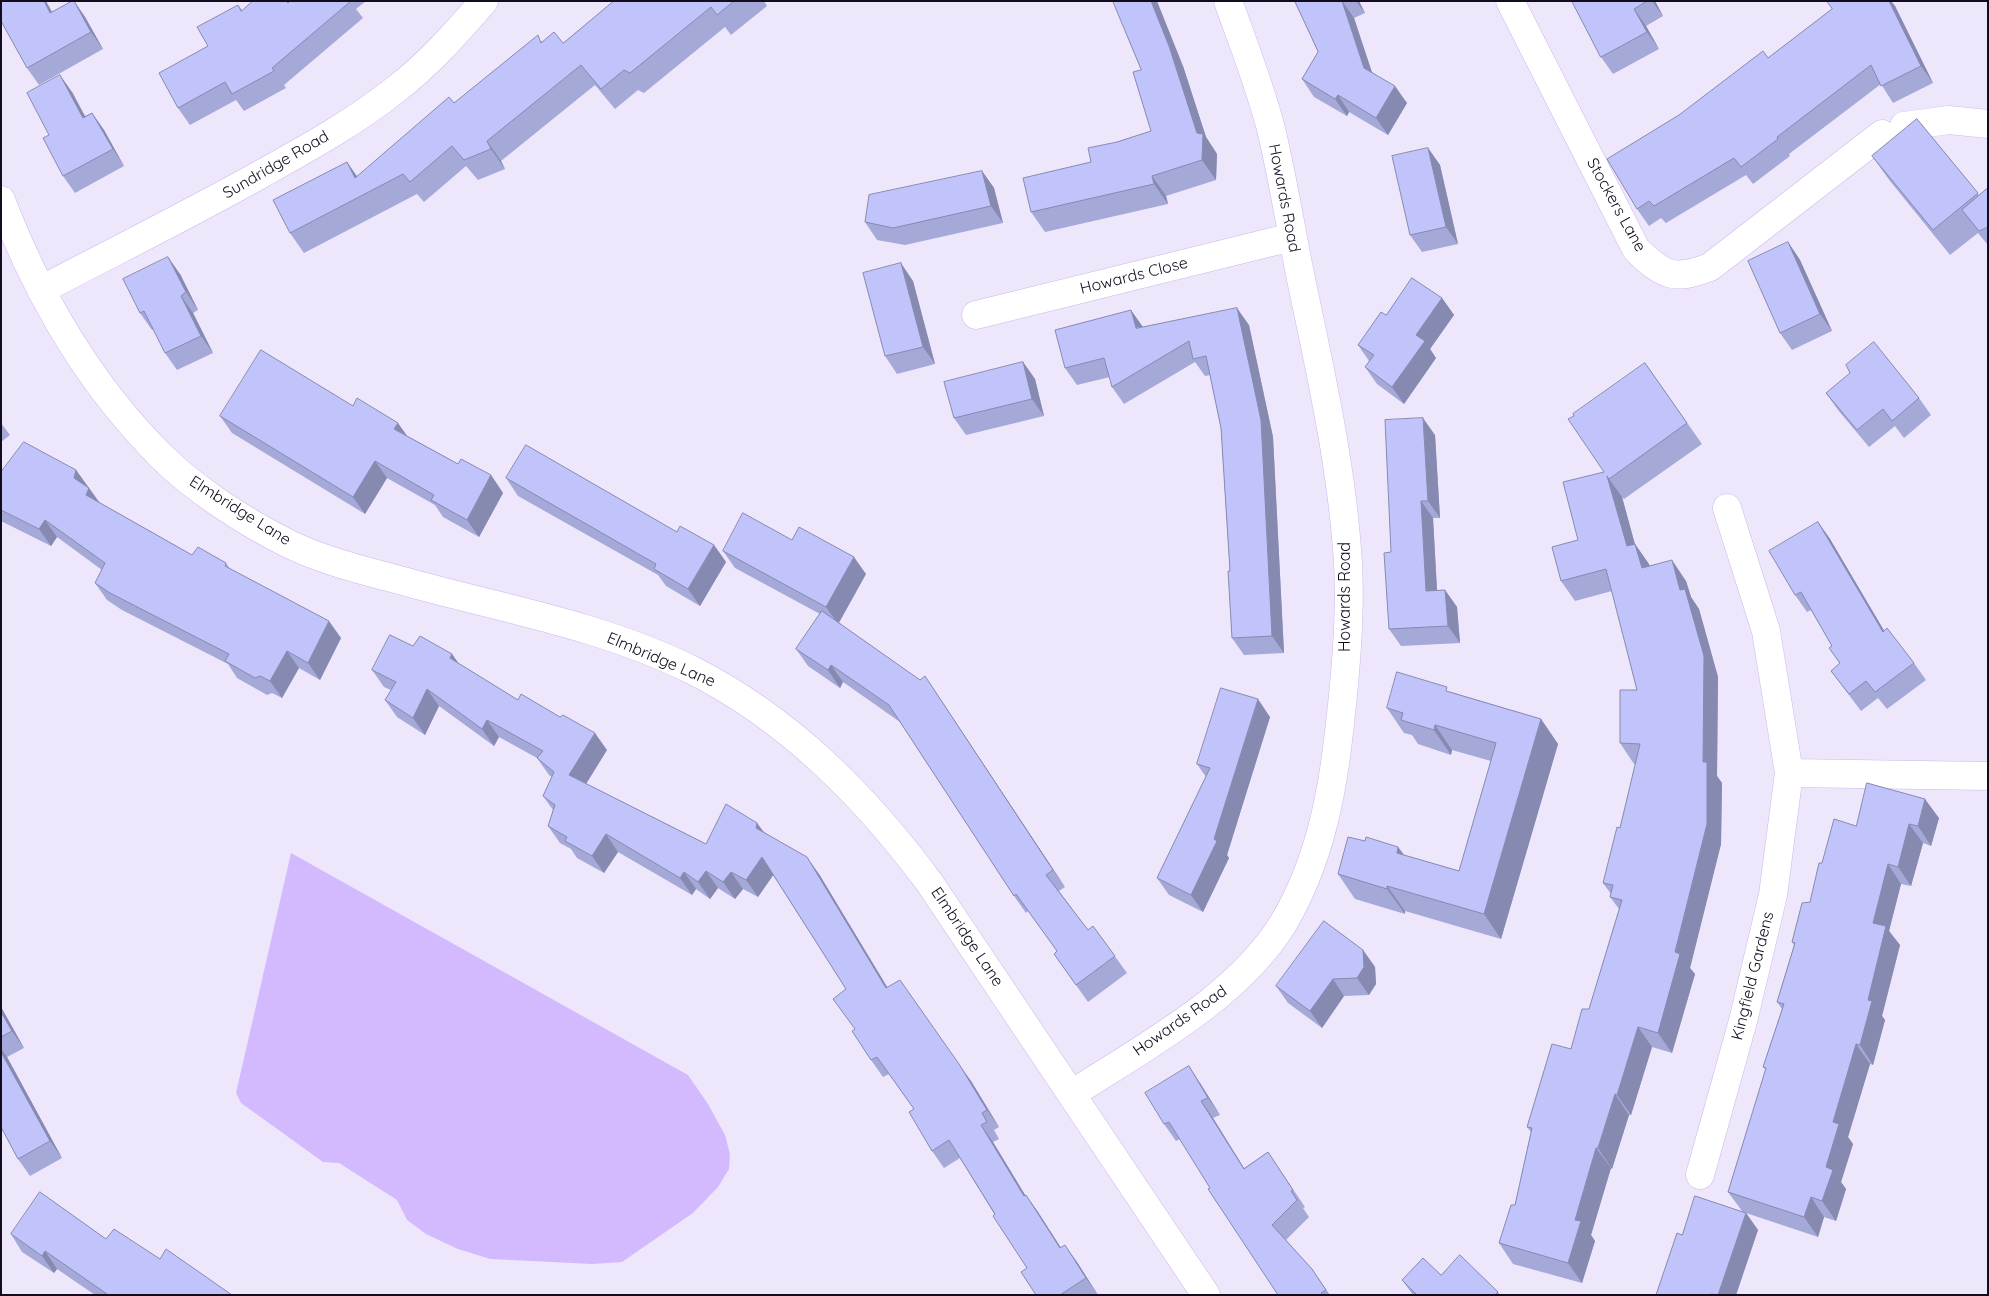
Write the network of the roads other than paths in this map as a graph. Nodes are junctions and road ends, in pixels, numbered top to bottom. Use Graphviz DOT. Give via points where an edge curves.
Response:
graph roads {
  1 [pos="484,1"];
  2 [pos="1228,1"];
  3 [pos="1510,1"];
  4 [pos="1988,124"];
  5 [pos="1,200"];
  6 [pos="1292,238"];
  7 [pos="41,290"];
  8 [pos="976,315"];
  9 [pos="1727,508"];
  10 [pos="1789,773"];
  11 [pos="1988,776"];
  12 [pos="1072,1094"];
  13 [pos="1700,1175"];
  14 [pos="1206,1295"];
  1 -- 7 [label="street, Sundridge Road" via="434,56 396,90 350,122 230,192"];
  2 -- 6 [label="street, Howards Road" via="1270,128"];
  3 -- 4 [label="street, Stockers Lane" via="1636,249 1655,268 1672,275 1692,274 1710,267 1893,130 1949,120"];
  5 -- 7 [label="street, Elmbridge Lane"];
  6 -- 8 [label="street, Howards Close"];
  6 -- 12 [label="street, Howards Road" via="1330,416 1341,485 1348,567 1342,709 1328,810 1314,856 1284,922 1250,967 1206,1006"];
  7 -- 12 [label="street, Elmbridge Lane" via="71,342 130,423 191,482 244,518 291,544 340,563 557,620 651,652 734,693 774,721 834,772 902,846"];
  9 -- 10 [label="street, Kingfield Gardens" via="1766,631"];
  10 -- 11 [label="street"];
  10 -- 13 [label="street, Kingfield Gardens" via="1773,895 1743,1021"];
  12 -- 14 [label="street, Elmbridge Lane"];
}
